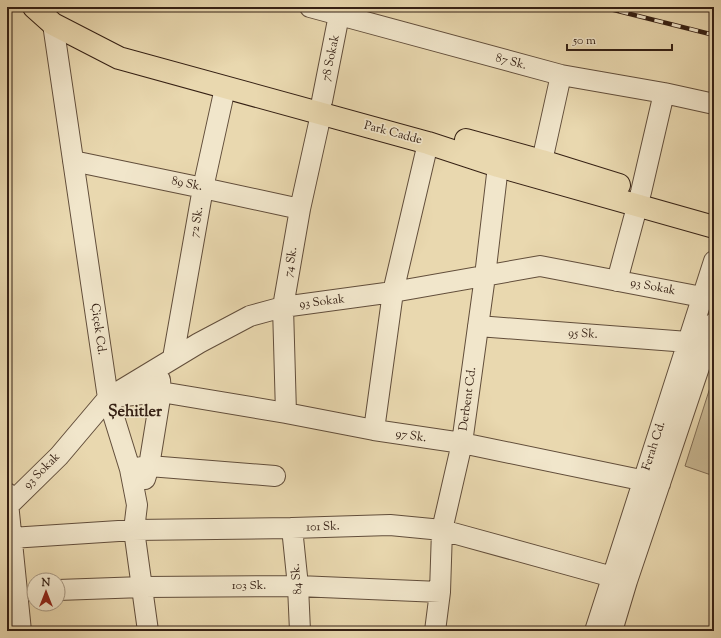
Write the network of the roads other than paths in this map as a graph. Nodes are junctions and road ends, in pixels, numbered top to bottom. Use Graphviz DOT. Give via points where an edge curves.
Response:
graph roads {
  1 [pos="34,7"];
  2 [pos="310,7"];
  3 [pos="339,15"];
  4 [pos="53,24"];
  5 [pos="74,36"];
  6 [pos="561,75"];
  7 [pos="225,88"];
  8 [pos="664,93"];
  9 [pos="714,104"];
  10 [pos="321,107"];
  11 [pos="428,143"];
  12 [pos="73,161"];
  13 [pos="542,161"];
  14 [pos="498,166"];
  15 [pos="203,188"];
  16 [pos="639,199"];
  17 [pos="300,209"];
  18 [pos="714,217"];
  19 [pos="714,227"];
  20 [pos="714,261"];
  21 [pos="485,276"];
  22 [pos="617,281"];
  23 [pos="393,292"];
  24 [pos="702,297"];
  25 [pos="283,308"];
  26 [pos="714,323"];
  27 [pos="478,326"];
  28 [pos="688,342"];
  29 [pos="166,363"];
  30 [pos="161,392"];
  31 [pos="108,398"];
  32 [pos="286,413"];
  33 [pos="374,430"];
  34 [pos="462,444"];
  35 [pos="139,468"];
  36 [pos="275,476"];
  37 [pos="651,482"];
  38 [pos="8,500"];
  39 [pos="292,528"];
  40 [pos="134,530"];
  41 [pos="442,530"];
  42 [pos="11,538"];
  43 [pos="620,579"];
  44 [pos="298,586"];
  45 [pos="143,587"];
  46 [pos="66,590"];
  47 [pos="25,591"];
  48 [pos="440,592"];
  49 [pos="20,631"];
  50 [pos="148,631"];
  51 [pos="300,631"];
  52 [pos="435,631"];
  53 [pos="595,631"];
  54 [pos="612,631"];
  1 -- 4 [label="main road, Park Cadde"];
  2 -- 3 [label="street, 87 Sk."];
  3 -- 6 [label="street, 87 Sk."];
  3 -- 10 [label="street, 78 Sokak"];
  4 -- 5 [label="main road, Park Cadde"];
  4 -- 12 [label="street, Çiçek Cd."];
  5 -- 7 [label="main road, Park Cadde" via="119,58"];
  5 -- 10 [label="main road, Park Cadde" via="122,46"];
  6 -- 8 [label="street, 87 Sk."];
  6 -- 13 [label="street"];
  7 -- 10 [label="main road, Park Cadde"];
  7 -- 15 [label="street, 72 Sk."];
  8 -- 9 [label="street, 87 Sk."];
  8 -- 16 [label="street"];
  10 -- 11 [label="main road, Park Cadde"];
  10 -- 13 [label="main road, Park Cadde"];
  10 -- 17 [label="street, 74 Sk."];
  11 -- 14 [label="main road, Park Cadde"];
  11 -- 23 [label="street"];
  12 -- 15 [label="street, 89 Sk."];
  12 -- 31 [label="street, Çiçek Cd."];
  13 -- 16 [label="main road, Park Cadde"];
  14 -- 16 [label="main road, Park Cadde"];
  14 -- 21 [label="street, Derbent Cd."];
  15 -- 17 [label="street, 89 Sk."];
  15 -- 29 [label="street, 72 Sk."];
  16 -- 18 [label="main road, Park Cadde" via="702,210"];
  16 -- 19 [label="main road, Park Cadde"];
  16 -- 22 [label="street"];
  17 -- 25 [label="street, 74 Sk."];
  20 -- 24 [label="street, Ferah Cd."];
  21 -- 22 [label="street, 93 Sokak" via="540,266"];
  21 -- 23 [label="street, 93 Sokak"];
  21 -- 27 [label="street, Derbent Cd."];
  22 -- 24 [label="street, 93 Sokak"];
  23 -- 25 [label="street, 93 Sokak"];
  23 -- 33 [label="street"];
  24 -- 28 [label="street, Ferah Cd."];
  25 -- 29 [label="street, 93 Sokak" via="250,316 199,342"];
  25 -- 32 [label="street, 74 Sk."];
  26 -- 37 [label="street, Ferah Cd."];
  27 -- 28 [label="street, 95 Sk."];
  27 -- 34 [label="street, Derbent Cd."];
  28 -- 37 [label="street, Ferah Cd."];
  29 -- 30 [label="street, 72 Sk."];
  29 -- 31 [label="street, 93 Sokak"];
  30 -- 31 [label="street, 97 Sk."];
  30 -- 32 [label="street, 97 Sk."];
  30 -- 35 [label="street, 72 Sk."];
  31 -- 35 [label="street, Çiçek Cd."];
  31 -- 38 [label="street, 93 Sokak" via="59,456"];
  32 -- 33 [label="street, 97 Sk."];
  33 -- 34 [label="street, 97 Sk."];
  34 -- 37 [label="street, 97 Sk."];
  34 -- 41 [label="street, Derbent Cd."];
  35 -- 36 [label="street"];
  35 -- 40 [label="street, Çiçek Cd."];
  37 -- 43 [label="street, Ferah Cd."];
  38 -- 42 [label="street"];
  39 -- 40 [label="street, 101 Sk."];
  39 -- 41 [label="street, 101 Sk." via="390,525"];
  39 -- 44 [label="street, 84 Sk."];
  40 -- 42 [label="street, 101 Sk."];
  40 -- 45 [label="street, Çiçek Cd."];
  41 -- 43 [label="street, 101 Sk."];
  41 -- 48 [label="street, Derbent Cd."];
  42 -- 47 [label="street"];
  43 -- 53 [label="street, Ferah Cd."];
  43 -- 54 [label="street, Ferah Cd."];
  44 -- 45 [label="street, 103 Sk."];
  44 -- 48 [label="street, 103 Sk."];
  44 -- 51 [label="street, 84 Sk."];
  45 -- 46 [label="street, 103 Sk."];
  45 -- 50 [label="street, Çiçek Cd."];
  47 -- 49 [label="street"];
  48 -- 52 [label="street, Derbent Cd."];
}
